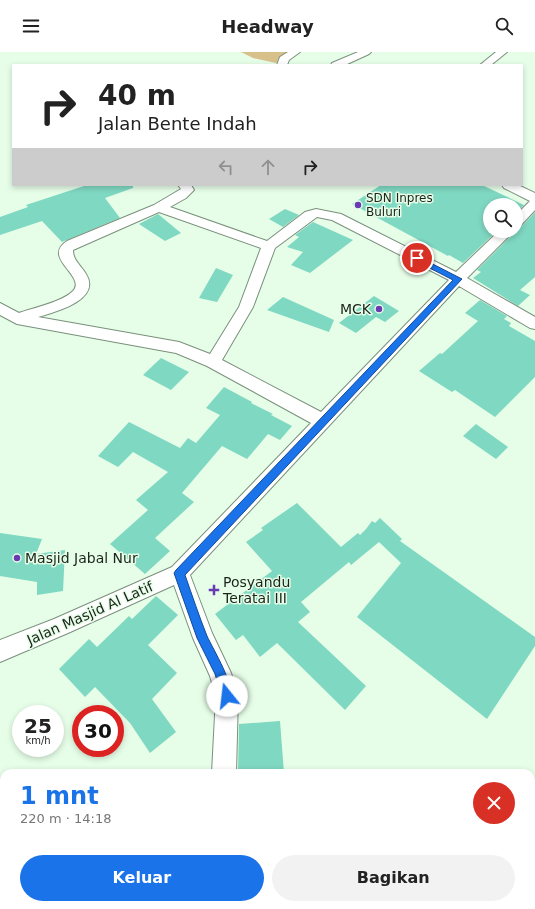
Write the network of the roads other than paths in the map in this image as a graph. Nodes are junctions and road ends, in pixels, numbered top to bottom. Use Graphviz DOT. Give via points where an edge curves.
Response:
graph roads {
  1 [pos="295,52"];
  2 [pos="366,52"];
  3 [pos="502,52"];
  4 [pos="282,64"];
  5 [pos="338,64"];
  6 [pos="487,64"];
  7 [pos="185,186"];
  8 [pos="510,186"];
  9 [pos="535,198"];
  10 [pos="535,203"];
  11 [pos="159,208"];
  12 [pos="523,215"];
  13 [pos="500,238"];
  14 [pos="269,246"];
  15 [pos="458,279"];
  16 [pos="0,308"];
  17 [pos="17,319"];
  18 [pos="535,324"];
  19 [pos="213,362"];
  20 [pos="323,421"];
  21 [pos="179,573"];
  22 [pos="0,651"];
  23 [pos="224,769"];
  1 -- 4 [label="street" via="284,59"];
  2 -- 5 [label="street"];
  3 -- 6 [label="street"];
  7 -- 11 [label="street" via="188,190"];
  8 -- 9 [label="street"];
  10 -- 12 [label="street"];
  11 -- 14 [label="street"];
  11 -- 17 [label="street" via="66,248 67,258 79,274 82,289 69,300"];
  13 -- 15 [label="street"];
  14 -- 15 [label="street" via="310,215 327,214"];
  14 -- 19 [label="street" via="246,307"];
  15 -- 18 [label="street"];
  15 -- 20 [label="street"];
  16 -- 17 [label="street"];
  17 -- 19 [label="street" via="179,348"];
  19 -- 20 [label="street"];
  20 -- 21 [label="street"];
  21 -- 22 [label="street, Jalan Masjid Al Latif"];
  21 -- 23 [label="street" via="227,696"];
}
